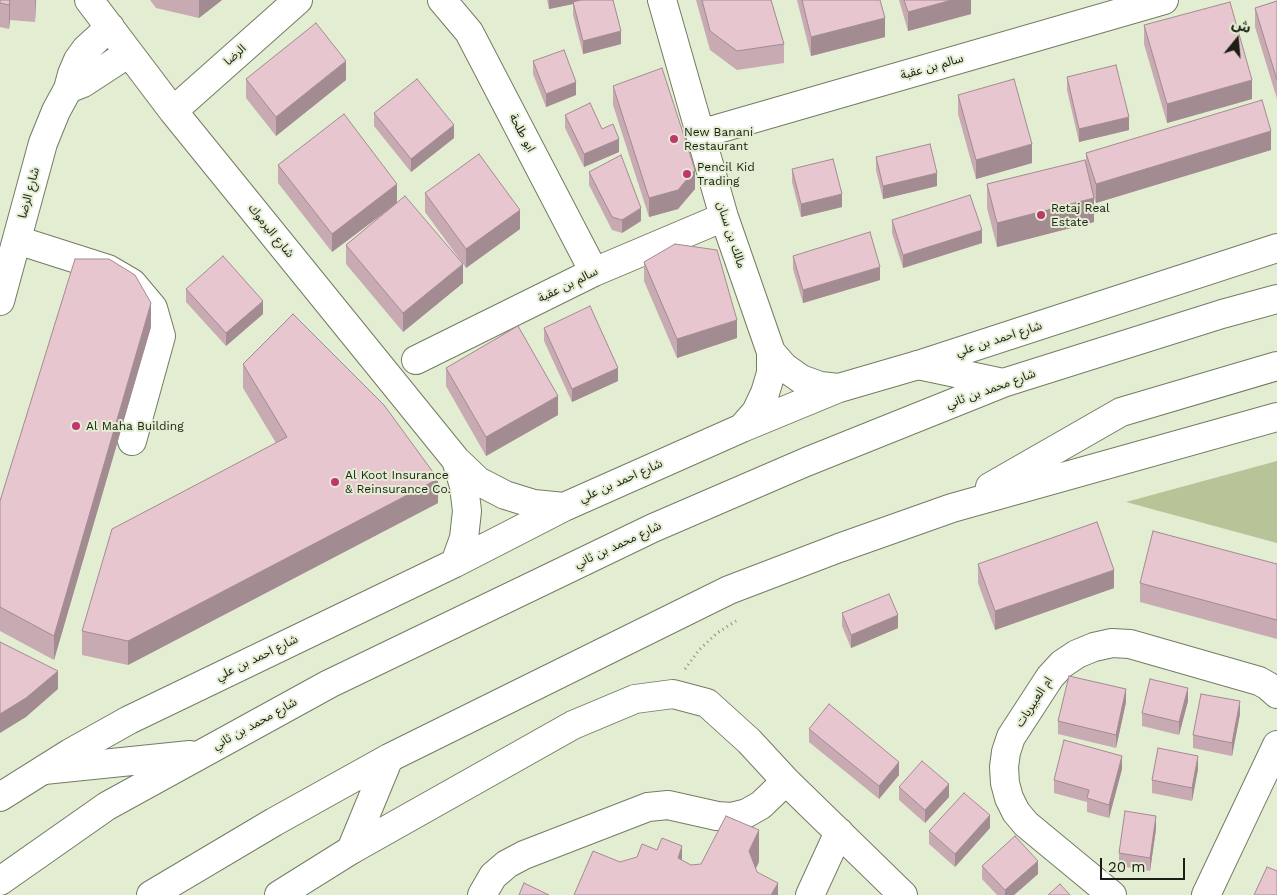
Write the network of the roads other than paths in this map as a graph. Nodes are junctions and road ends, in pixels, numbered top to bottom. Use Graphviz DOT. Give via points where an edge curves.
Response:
graph roads {
  1 [pos="89,0"];
  2 [pos="298,0"];
  3 [pos="442,0"];
  4 [pos="662,0"];
  5 [pos="1164,0"];
  6 [pos="1102,9"];
  7 [pos="110,27"];
  8 [pos="129,53"];
  9 [pos="68,89"];
  10 [pos="173,111"];
  11 [pos="700,134"];
  12 [pos="724,217"];
  13 [pos="17,240"];
  14 [pos="1277,248"];
  15 [pos="594,272"];
  16 [pos="2,286"];
  17 [pos="1277,299"];
  18 [pos="771,352"];
  19 [pos="416,360"];
  20 [pos="918,365"];
  21 [pos="1277,366"];
  22 [pos="1003,382"];
  23 [pos="839,388"];
  24 [pos="1277,417"];
  25 [pos="742,428"];
  26 [pos="132,441"];
  27 [pos="456,460"];
  28 [pos="564,507"];
  29 [pos="952,508"];
  30 [pos="455,563"];
  31 [pos="1277,694"];
  32 [pos="1277,745"];
  33 [pos="202,754"];
  34 [pos="389,758"];
  35 [pos="44,770"];
  36 [pos="786,780"];
  37 [pos="5,789"];
  38 [pos="839,832"];
  39 [pos="351,850"];
  40 [pos="0,881"];
  41 [pos="283,894"];
  42 [pos="151,895"];
  43 [pos="482,895"];
  44 [pos="810,895"];
  45 [pos="903,895"];
  46 [pos="1112,895"];
  47 [pos="1206,895"];
  1 -- 7 [label="street, شارع اليرموك"];
  2 -- 10 [label="street, الرضا"];
  3 -- 15 [label="street, ابو طلحة" via="469,32"];
  4 -- 11 [label="street, مالك بن سنان"];
  5 -- 6 [label="street, سالم بن عقبة"];
  6 -- 11 [label="street, سالم بن عقبة"];
  7 -- 8 [label="street, شارع اليرموك"];
  7 -- 9 [label="street, شارع الرضا" via="78,60"];
  8 -- 9 [label="street"];
  8 -- 10 [label="street, شارع اليرموك"];
  9 -- 13 [label="street, شارع الرضا" via="43,143"];
  10 -- 27 [label="street, شارع اليرموك"];
  11 -- 12 [label="street, مالك بن سنان"];
  12 -- 15 [label="street, سالم بن عقبة"];
  12 -- 18 [label="street, مالك بن سنان"];
  13 -- 16 [label="street, شارع الرضا"];
  13 -- 26 [label="street" via="108,269 132,283 153,308 161,336"];
  14 -- 20 [label="street, شارع احمد بن علي"];
  15 -- 19 [label="street, سالم بن عقبة"];
  17 -- 22 [label="street, شارع محمد بن ثاني"];
  18 -- 23 [label="street, مالك بن سنان" via="801,379"];
  18 -- 25 [label="street, مالك بن سنان" via="771,373 765,393 756,412"];
  20 -- 22 [label="street"];
  20 -- 23 [label="street, شارع احمد بن علي"];
  21 -- 29 [label="street" via="1121,412"];
  22 -- 33 [label="street, شارع محمد بن ثاني" via="653,528 329,684"];
  23 -- 25 [label="street, شارع احمد بن علي"];
  24 -- 29 [label="street"];
  25 -- 28 [label="street, شارع احمد بن علي"];
  27 -- 28 [label="street, شارع اليرموك" via="478,480 505,495 534,504"];
  27 -- 30 [label="street, شارع اليرموك" via="467,512 464,538"];
  28 -- 30 [label="street, شارع احمد بن علي"];
  29 -- 34 [label="street" via="728,590"];
  30 -- 35 [label="street, شارع احمد بن علي" via="129,720"];
  31 -- 46 [label="street, ام العبيريات" via="1258,681 1130,644 1094,647 1070,659 1050,677 1011,737 1004,760 1004,783 1012,805 1026,824"];
  32 -- 47 [label="street"];
  33 -- 35 [label="street"];
  33 -- 40 [label="street, شارع محمد بن ثاني" via="106,806"];
  34 -- 39 [label="street"];
  34 -- 42 [label="street"];
  35 -- 37 [label="street, شارع احمد بن علي"];
  36 -- 38 [label="street"];
  36 -- 39 [label="street" via="749,740 707,703 673,694 635,699 573,725"];
  36 -- 43 [label="street" via="761,805 731,817 668,805 648,807 507,864 493,876"];
  38 -- 44 [label="street"];
  38 -- 45 [label="street"];
  39 -- 41 [label="street"];
}
